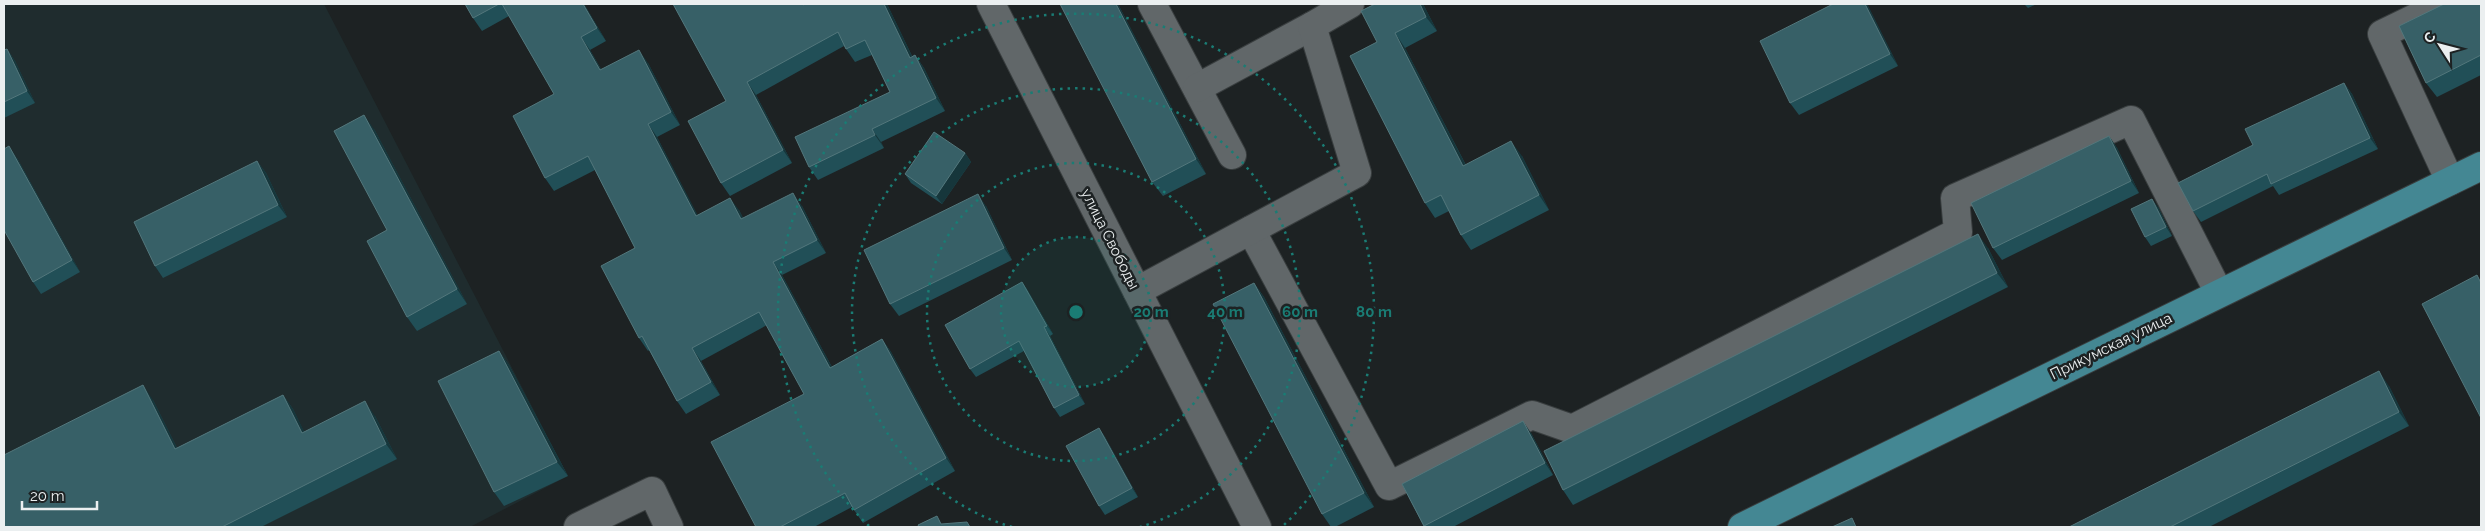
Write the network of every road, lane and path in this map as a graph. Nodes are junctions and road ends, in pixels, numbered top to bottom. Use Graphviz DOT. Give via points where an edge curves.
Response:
graph roads {
  1 [pos="990,4"];
  2 [pos="1152,4"];
  3 [pos="1350,4"];
  4 [pos="2444,4"];
  5 [pos="1312,26"];
  6 [pos="1197,88"];
  7 [pos="1232,155"];
  8 [pos="2481,166"];
  9 [pos="2450,181"];
  10 [pos="1251,230"];
  11 [pos="1137,291"];
  12 [pos="2219,293"];
  13 [pos="578,527"];
  14 [pos="669,527"];
  15 [pos="1257,527"];
  16 [pos="1742,527"];
  1 -- 11 [label="street, улица Свободы"];
  2 -- 6 [label="street"];
  3 -- 5 [label="street"];
  4 -- 9 [label="street" via="2382,34"];
  5 -- 6 [label="street"];
  5 -- 10 [label="street" via="1357,173"];
  6 -- 7 [label="street"];
  8 -- 9 [label="main road, Прикумская улица"];
  9 -- 12 [label="main road, Прикумская улица"];
  10 -- 11 [label="street"];
  10 -- 12 [label="street" via="1389,486 1532,415 1572,429 1958,232 1955,198 2131,120"];
  11 -- 15 [label="street, улица Свободы"];
  12 -- 16 [label="main road, Прикумская улица"];
  13 -- 14 [label="street" via="652,491"];
}
